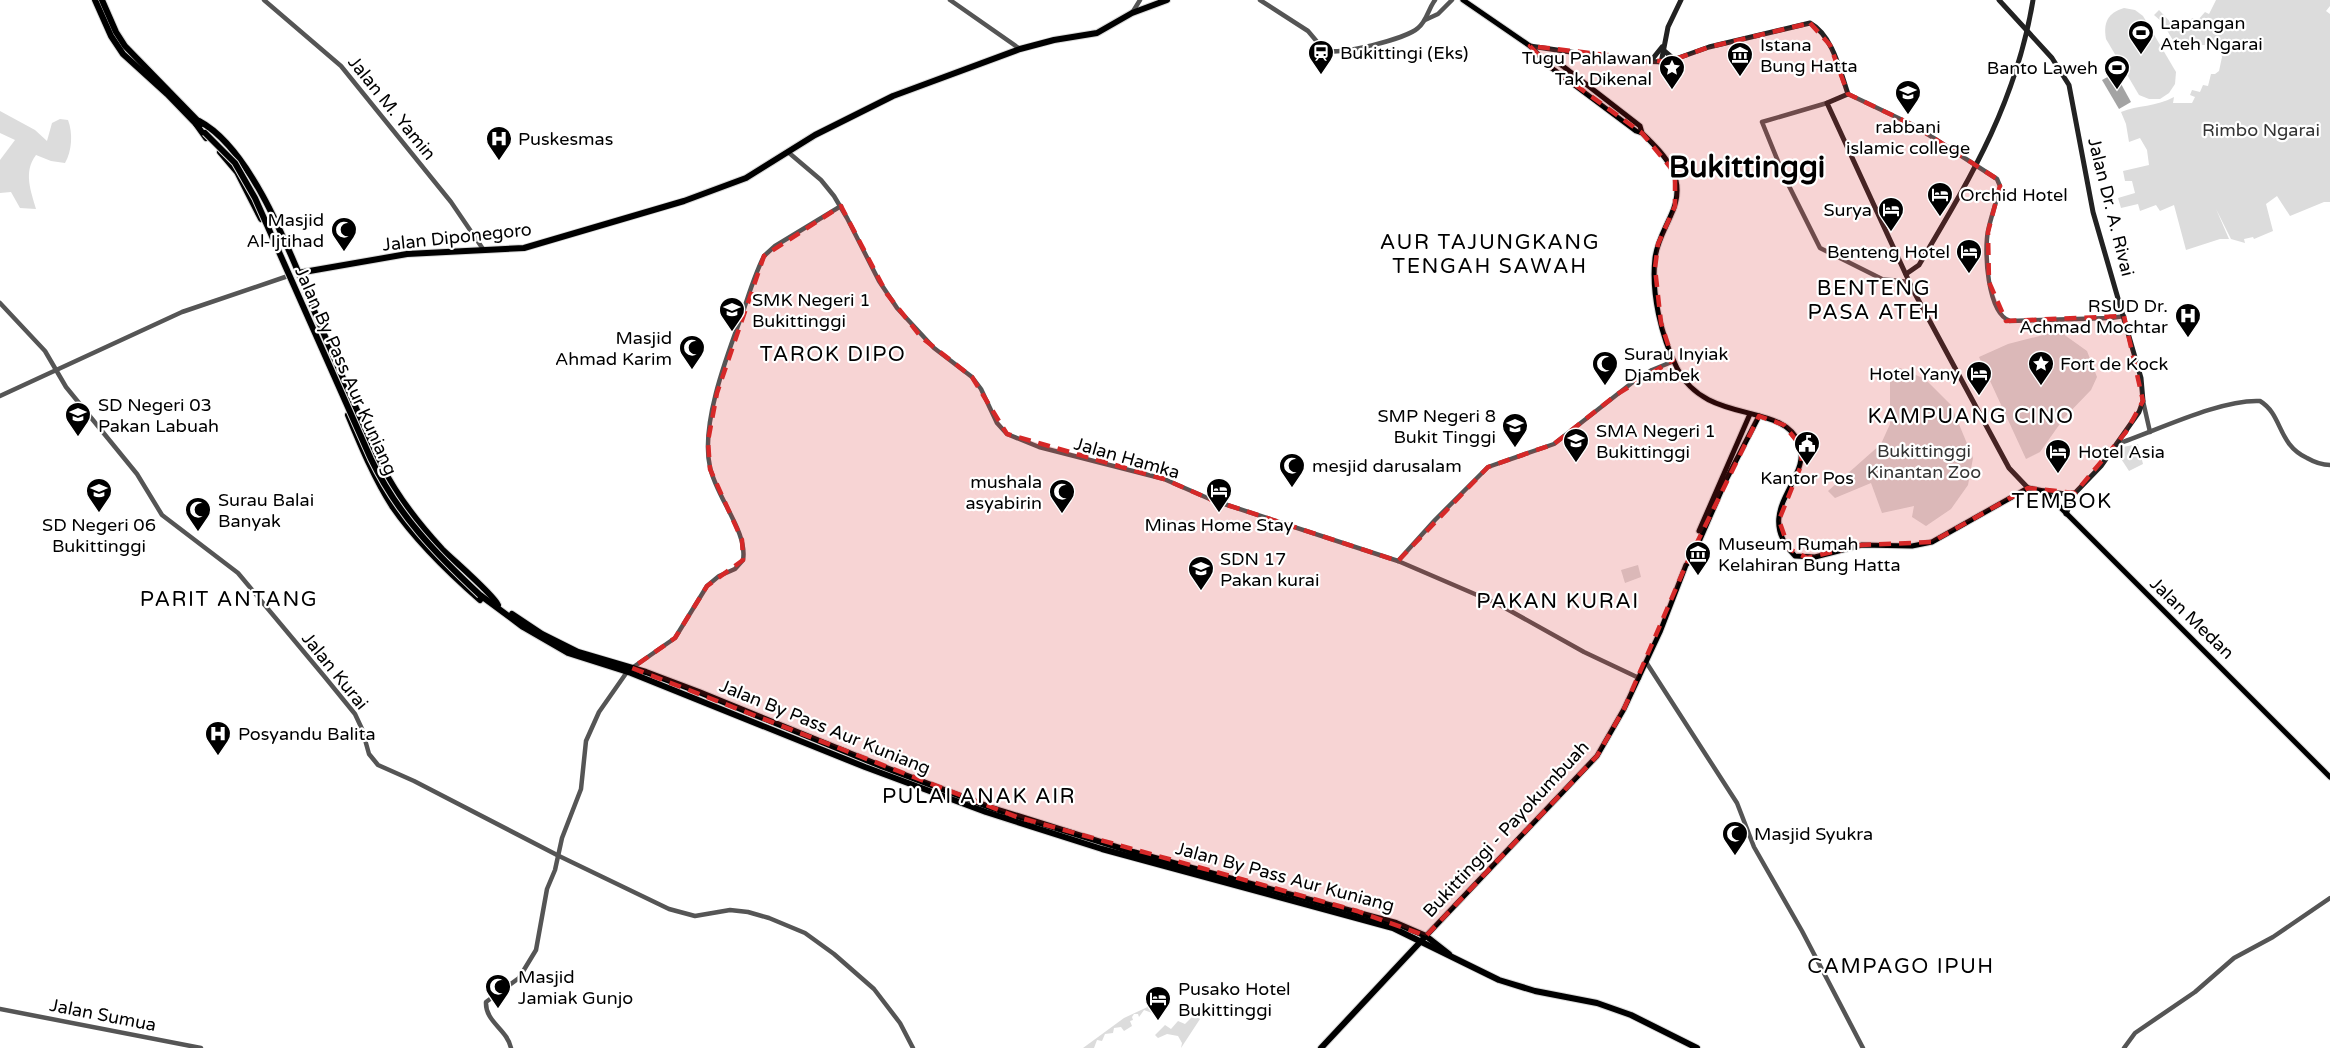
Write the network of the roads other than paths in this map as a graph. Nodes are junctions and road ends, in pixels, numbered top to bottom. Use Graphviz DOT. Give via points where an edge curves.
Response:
graph roads {
  1 [pos="95,0"];
  2 [pos="102,0"];
  3 [pos="264,0"];
  4 [pos="950,0"];
  5 [pos="1140,0"];
  6 [pos="1167,0"];
  7 [pos="1260,0"];
  8 [pos="1435,0"];
  9 [pos="1452,0"];
  10 [pos="1463,0"];
  11 [pos="1680,0"];
  12 [pos="1999,0"];
  13 [pos="2033,0"];
  14 [pos="1132,13"];
  15 [pos="1425,20"];
  16 [pos="2028,32"];
  17 [pos="1530,46"];
  18 [pos="1663,47"];
  19 [pos="1020,49"];
  20 [pos="1675,60"];
  21 [pos="1650,62"];
  22 [pos="1661,63"];
  23 [pos="169,92"];
  24 [pos="1848,94"];
  25 [pos="1827,103"];
  26 [pos="197,123"];
  27 [pos="788,152"];
  28 [pos="1977,165"];
  29 [pos="841,206"];
  30 [pos="483,249"];
  31 [pos="298,273"];
  32 [pos="1906,274"];
  33 [pos="288,276"];
  34 [pos="1909,282"];
  35 [pos="0,303"];
  36 [pos="2124,316"];
  37 [pos="322,329"];
  38 [pos="313,333"];
  39 [pos="1674,361"];
  40 [pos="57,369"];
  41 [pos="0,396"];
  42 [pos="2143,401"];
  43 [pos="1750,414"];
  44 [pos="1759,416"];
  45 [pos="2150,432"];
  46 [pos="2117,444"];
  47 [pos="2330,465"];
  48 [pos="2028,489"];
  49 [pos="2044,491"];
  50 [pos="2075,493"];
  51 [pos="2066,514"];
  52 [pos="1398,561"];
  53 [pos="1686,566"];
  54 [pos="497,606"];
  55 [pos="1646,662"];
  56 [pos="629,670"];
  57 [pos="1638,678"];
  58 [pos="2330,777"];
  59 [pos="559,856"];
  60 [pos="2330,898"];
  61 [pos="1424,938"];
  62 [pos="0,1009"];
  63 [pos="201,1048"];
  64 [pos="511,1048"];
  65 [pos="913,1048"];
  66 [pos="1321,1048"];
  67 [pos="1697,1048"];
  68 [pos="1863,1048"];
  69 [pos="2124,1048"];
  1 -- 23 [label="highway, Jalan By Pass Aur Kuniang" via="119,49"];
  2 -- 23 [label="highway, Jalan By Pass Aur Kuniang" via="121,40"];
  3 -- 30 [label="street, Jalan M. Yamin" via="341,66 451,202"];
  4 -- 19 [label="street"];
  5 -- 14 [label="street"];
  6 -- 14 [label="highway, Jalan Diponegoro"];
  7 -- 15 [label="street" via="1301,25 1329,52 1405,36"];
  8 -- 15 [label="street"];
  9 -- 15 [label="street"];
  10 -- 17 [label="main road"];
  11 -- 18 [label="main road"];
  12 -- 16 [label="main road, Jalan Dr. A. Rivai"];
  13 -- 16 [label="main road"];
  14 -- 19 [label="highway, Jalan Diponegoro" via="1097,33"];
  16 -- 28 [label="main road" via="2004,106"];
  16 -- 36 [label="main road, Jalan Dr. A. Rivai" via="2052,58 2069,85 2093,212"];
  17 -- 21 [label="main road"];
  17 -- 39 [label="main road" via="1545,60 1564,67 1640,126 1675,173 1675,206 1658,244 1655,275 1661,322"];
  18 -- 20 [label="main road"];
  18 -- 21 [label="main road"];
  18 -- 22 [label="main road"];
  19 -- 27 [label="highway, Jalan Diponegoro" via="893,96"];
  20 -- 22 [label="main road"];
  20 -- 24 [label="main road" via="1709,47 1810,23 1830,45"];
  21 -- 22 [label="main road"];
  23 -- 26 [label="highway, Jalan By Pass Aur Kuniang"];
  24 -- 25 [label="main road"];
  24 -- 28 [label="street" via="1915,126"];
  25 -- 32 [label="main road"];
  25 -- 34 [label="street" via="1762,122 1784,176 1820,248 1882,279"];
  26 -- 31 [label="highway, Jalan By Pass Aur Kuniang" via="222,137 246,167"];
  26 -- 33 [label="highway, Jalan By Pass Aur Kuniang" via="242,180"];
  26 -- 54 [label="highway, Jalan By Pass Aur Kuniang, bridge" via="237,161 259,196 389,488 425,537"];
  27 -- 29 [label="street, Jalan Hamka" via="827,187"];
  27 -- 30 [label="highway, Jalan Diponegoro" via="734,184 524,248"];
  28 -- 32 [label="main road" via="1919,265"];
  28 -- 36 [label="street" via="2000,186 1988,232 1989,282 1995,304 2005,319"];
  29 -- 52 [label="street, Jalan Hamka" via="887,294 921,336 972,377 1007,434 1039,447 1164,479 1212,500"];
  29 -- 56 [label="street" via="764,256 717,393 708,441 710,469 742,540 743,560 707,586 675,638"];
  30 -- 31 [label="highway, Jalan Diponegoro" via="407,254"];
  31 -- 37 [label="highway, Jalan By Pass Aur Kuniang"];
  32 -- 34 [label="main road"];
  33 -- 38 [label="highway, Jalan By Pass Aur Kuniang"];
  33 -- 40 [label="street" via="169,317"];
  34 -- 48 [label="main road" via="2009,468"];
  35 -- 40 [label="street, Jalan Kurai"];
  36 -- 42 [label="main road, Jalan Dr. A. Rivai" via="2141,378"];
  37 -- 38 [label="highway"];
  37 -- 54 [label="highway, Jalan By Pass Aur Kuniang" via="401,501 493,597"];
  38 -- 54 [label="highway, Jalan By Pass Aur Kuniang" via="392,506 448,571 486,605"];
  39 -- 43 [label="main road" via="1685,382 1698,395 1719,406"];
  39 -- 52 [label="street" via="1633,382 1554,444 1488,467"];
  40 -- 41 [label="street"];
  40 -- 59 [label="street, Jalan Kurai" via="66,387 137,474 164,517 238,573 330,684 359,721 372,759 384,769"];
  42 -- 45 [label="street"];
  42 -- 46 [label="main road"];
  43 -- 44 [label="main road"];
  43 -- 53 [label="main road"];
  44 -- 48 [label="main road" via="1784,425 1800,445 1802,463 1784,498 1779,520 1795,556 1815,557 1862,545 1932,542"];
  44 -- 53 [label="main road, Bukittinggi - Payokumbuah"];
  45 -- 46 [label="street"];
  45 -- 47 [label="street" via="2206,412 2260,401 2271,410 2294,451"];
  46 -- 50 [label="main road"];
  48 -- 49 [label="main road"];
  49 -- 50 [label="main road"];
  49 -- 51 [label="main road, Jalan Medan"];
  50 -- 51 [label="main road"];
  51 -- 58 [label="main road, Jalan Medan"];
  52 -- 57 [label="street, Jalan Hamka" via="1498,604"];
  53 -- 55 [label="main road, Bukittinggi - Payokumbuah"];
  54 -- 56 [label="highway, Jalan By Pass Aur Kuniang" via="577,654"];
  55 -- 57 [label="main road, Bukittinggi - Payokumbuah"];
  55 -- 68 [label="street" via="1737,803 1754,847"];
  56 -- 59 [label="street" via="590,731 581,789"];
  56 -- 61 [label="highway, Jalan By Pass Aur Kuniang" via="986,812"];
  57 -- 61 [label="main road, Bukittinggi - Payokumbuah" via="1608,737 1585,771"];
  59 -- 64 [label="street" via="547,890 536,950 519,978 486,1002 488,1015 507,1035"];
  59 -- 65 [label="street, Jalan Kurai" via="688,915 739,911 805,933 874,988"];
  60 -- 69 [label="street" via="2234,958 2195,992 2135,1033"];
  61 -- 66 [label="highway"];
  61 -- 67 [label="highway, Jalan By Pass Aur Kuniang" via="1443,954 1516,986 1582,999 1632,1015"];
  62 -- 63 [label="street, Jalan Sumua"];
}
